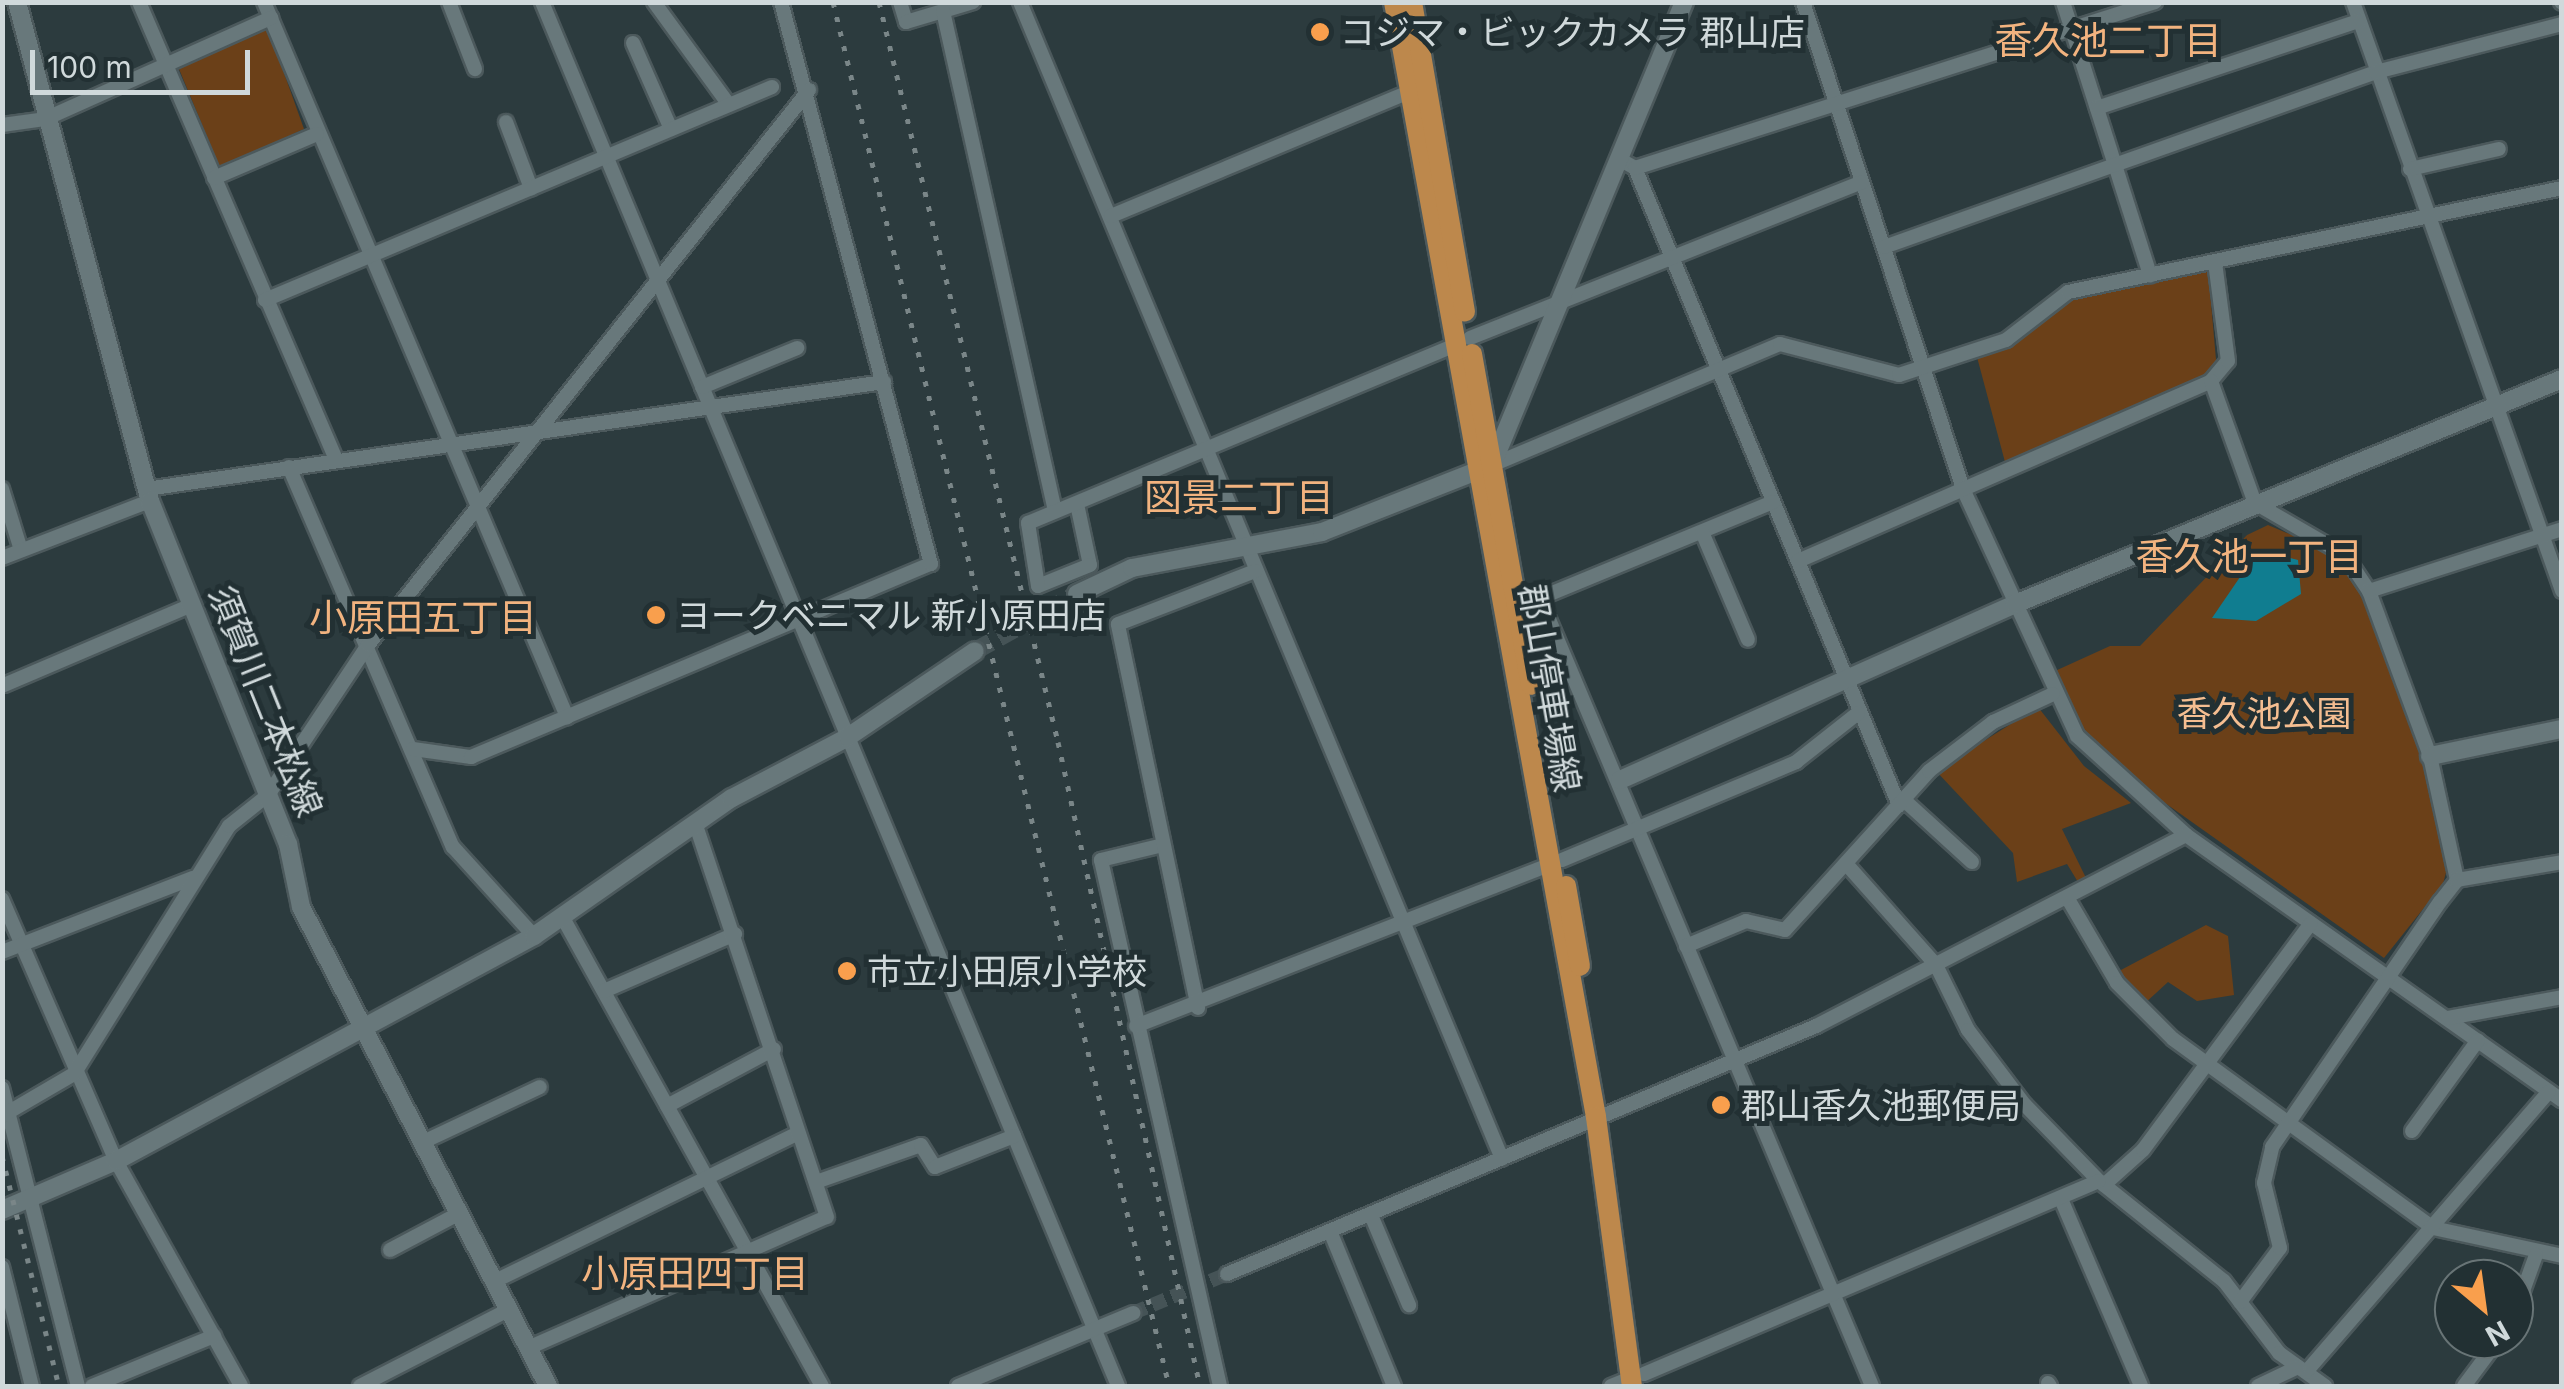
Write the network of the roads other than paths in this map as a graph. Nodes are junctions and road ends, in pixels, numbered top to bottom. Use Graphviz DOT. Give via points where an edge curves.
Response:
graph roads {
  1 [pos="17,2"];
  2 [pos="139,2"];
  3 [pos="264,2"];
  4 [pos="449,2"];
  5 [pos="654,2"];
  6 [pos="780,2"];
  7 [pos="900,2"];
  8 [pos="973,2"];
  9 [pos="1020,2"];
  10 [pos="1394,2"];
  11 [pos="1412,2"];
  12 [pos="1684,2"];
  13 [pos="1803,2"];
  14 [pos="2063,2"];
  15 [pos="2155,2"];
  16 [pos="2353,2"];
  17 [pos="544,3"];
  18 [pos="944,11"];
  19 [pos="270,18"];
  20 [pos="2358,21"];
  21 [pos="2562,24"];
  22 [pos="2071,29"];
  23 [pos="633,43"];
  24 [pos="165,64"];
  25 [pos="475,70"];
  26 [pos="2376,72"];
  27 [pos="772,86"];
  28 [pos="1418,89"];
  29 [pos="808,90"];
  30 [pos="1836,104"];
  31 [pos="729,105"];
  32 [pos="2098,108"];
  33 [pos="45,119"];
  34 [pos="506,122"];
  35 [pos="2,124"];
  36 [pos="670,129"];
  37 [pos="317,134"];
  38 [pos="2499,149"];
  39 [pos="604,157"];
  40 [pos="2116,162"];
  41 [pos="1627,164"];
  42 [pos="2410,169"];
  43 [pos="214,178"];
  44 [pos="1862,182"];
  45 [pos="532,188"];
  46 [pos="2562,188"];
  47 [pos="1110,216"];
  48 [pos="2426,220"];
  49 [pos="1884,248"];
  50 [pos="1670,255"];
  51 [pos="370,256"];
  52 [pos="2215,262"];
  53 [pos="2150,275"];
  54 [pos="657,276"];
  55 [pos="266,300"];
  56 [pos="1560,300"];
  57 [pos="1463,341"];
  58 [pos="797,348"];
  59 [pos="1922,370"];
  60 [pos="1717,372"];
  61 [pos="2562,379"];
  62 [pos="2211,381"];
  63 [pos="884,382"];
  64 [pos="702,387"];
  65 [pos="2491,403"];
  66 [pos="713,411"];
  67 [pos="540,433"];
  68 [pos="452,441"];
  69 [pos="1205,449"];
  70 [pos="336,459"];
  71 [pos="1485,466"];
  72 [pos="289,467"];
  73 [pos="2,489"];
  74 [pos="1962,489"];
  75 [pos="148,495"];
  76 [pos="1774,502"];
  77 [pos="2255,503"];
  78 [pos="1078,504"];
  79 [pos="480,508"];
  80 [pos="1055,510"];
  81 [pos="2562,529"];
  82 [pos="1702,532"];
  83 [pos="2540,536"];
  84 [pos="1247,549"];
  85 [pos="21,550"];
  86 [pos="2,558"];
  87 [pos="1798,561"];
  88 [pos="1255,571"];
  89 [pos="2369,591"];
  90 [pos="2562,592"];
  91 [pos="1077,594"];
  92 [pos="2015,604"];
  93 [pos="192,605"];
  94 [pos="797,621"];
  95 [pos="1748,640"];
  96 [pos="368,646"];
  97 [pos="975,651"];
  98 [pos="1844,683"];
  99 [pos="4,685"];
  100 [pos="2052,694"];
  101 [pos="1858,713"];
  102 [pos="567,717"];
  103 [pos="2562,729"];
  104 [pos="848,737"];
  105 [pos="413,749"];
  106 [pos="2430,756"];
  107 [pos="1620,780"];
  108 [pos="268,795"];
  109 [pos="1902,803"];
  110 [pos="696,823"];
  111 [pos="1637,829"];
  112 [pos="2186,835"];
  113 [pos="1163,845"];
  114 [pos="1555,862"];
  115 [pos="1972,862"];
  116 [pos="2562,862"];
  117 [pos="1848,868"];
  118 [pos="193,878"];
  119 [pos="2457,880"];
  120 [pos="2,899"];
  121 [pos="2068,899"];
  122 [pos="563,918"];
  123 [pos="2311,923"];
  124 [pos="1406,925"];
  125 [pos="734,934"];
  126 [pos="534,936"];
  127 [pos="20,944"];
  128 [pos="1686,946"];
  129 [pos="2,952"];
  130 [pos="1936,965"];
  131 [pos="2389,978"];
  132 [pos="604,991"];
  133 [pos="2562,997"];
  134 [pos="1198,1008"];
  135 [pos="2448,1018"];
  136 [pos="362,1024"];
  137 [pos="1136,1026"];
  138 [pos="2478,1040"];
  139 [pos="774,1048"];
  140 [pos="1735,1061"];
  141 [pos="2207,1064"];
  142 [pos="74,1074"];
  143 [pos="540,1087"];
  144 [pos="2,1088"];
  145 [pos="2555,1096"];
  146 [pos="667,1106"];
  147 [pos="5,1114"];
  148 [pos="1601,1115"];
  149 [pos="2288,1122"];
  150 [pos="2412,1131"];
  151 [pos="798,1133"];
  152 [pos="1014,1136"];
  153 [pos="423,1142"];
  154 [pos="1502,1158"];
  155 [pos="116,1160"];
  156 [pos="708,1180"];
  157 [pos="816,1182"];
  158 [pos="2101,1183"];
  159 [pos="28,1199"];
  160 [pos="2061,1199"];
  161 [pos="2,1210"];
  162 [pos="460,1213"];
  163 [pos="1371,1215"];
  164 [pos="2434,1228"];
  165 [pos="1330,1231"];
  166 [pos="390,1250"];
  167 [pos="746,1250"];
  168 [pos="2536,1255"];
  169 [pos="2562,1256"];
  170 [pos="2534,1261"];
  171 [pos="2,1267"];
  172 [pos="1227,1274"];
  173 [pos="494,1282"];
  174 [pos="1831,1294"];
  175 [pos="2240,1302"];
  176 [pos="1409,1305"];
  177 [pos="508,1310"];
  178 [pos="1133,1313"];
  179 [pos="1095,1330"];
  180 [pos="214,1336"];
  181 [pos="528,1348"];
  182 [pos="2484,1359"];
  183 [pos="2302,1369"];
  184 [pos="1638,1381"];
  185 [pos="32,1386"];
  186 [pos="78,1386"];
  187 [pos="92,1386"];
  188 [pos="242,1386"];
  189 [pos="360,1386"];
  190 [pos="548,1386"];
  191 [pos="822,1386"];
  192 [pos="958,1386"];
  193 [pos="1118,1386"];
  194 [pos="1220,1386"];
  195 [pos="1394,1386"];
  196 [pos="1610,1386"];
  197 [pos="1872,1386"];
  198 [pos="2141,1386"];
  199 [pos="2258,1386"];
  200 [pos="2325,1386"];
  201 [pos="2464,1386"];
  1 -- 33 [label="street, 須賀川二本松線"];
  2 -- 24 [label="street"];
  3 -- 19 [label="street"];
  4 -- 25 [label="street"];
  5 -- 31 [label="street"];
  6 -- 29 [label="street"];
  7 -- 18 [label="street" via="906,22"];
  8 -- 18 [label="street"];
  9 -- 47 [label="street"];
  10 -- 28 [label="main road, 郡山停車場線"];
  11 -- 28 [label="main road, 郡山停車場線"];
  12 -- 41 [label="street"];
  13 -- 30 [label="street"];
  14 -- 22 [label="street"];
  15 -- 22 [label="street"];
  16 -- 20 [label="street"];
  17 -- 39 [label="street"];
  18 -- 80 [label="street"];
  19 -- 24 [label="street"];
  19 -- 37 [label="street"];
  20 -- 26 [label="street"];
  20 -- 32 [label="street"];
  21 -- 26 [label="street"];
  22 -- 30 [label="street"];
  22 -- 32 [label="street"];
  23 -- 36 [label="street"];
  24 -- 33 [label="street"];
  24 -- 43 [label="street"];
  26 -- 40 [label="street"];
  26 -- 42 [label="street"];
  27 -- 31 [label="street"];
  28 -- 47 [label="street"];
  28 -- 57 [label="main road, 郡山停車場線"];
  29 -- 54 [label="street"];
  29 -- 63 [label="street"];
  30 -- 41 [label="street"];
  30 -- 44 [label="street"];
  31 -- 36 [label="street"];
  32 -- 40 [label="street"];
  33 -- 35 [label="street"];
  33 -- 75 [label="street, 須賀川二本松線"];
  34 -- 45 [label="street"];
  36 -- 39 [label="street"];
  37 -- 43 [label="street"];
  37 -- 51 [label="street"];
  38 -- 42 [label="street"];
  39 -- 45 [label="street"];
  39 -- 54 [label="street"];
  40 -- 49 [label="street"];
  40 -- 53 [label="street"];
  41 -- 50 [label="street"];
  41 -- 56 [label="street"];
  42 -- 48 [label="street"];
  43 -- 55 [label="street"];
  44 -- 49 [label="street"];
  44 -- 50 [label="street"];
  45 -- 51 [label="street"];
  46 -- 48 [label="street"];
  47 -- 69 [label="street"];
  48 -- 52 [label="street"];
  48 -- 65 [label="street"];
  49 -- 59 [label="street"];
  50 -- 56 [label="street"];
  50 -- 60 [label="street"];
  51 -- 55 [label="street"];
  51 -- 68 [label="street"];
  52 -- 53 [label="street"];
  52 -- 62 [label="street" via="2228,361"];
  53 -- 59 [label="street" via="2050,299 2006,340"];
  54 -- 64 [label="street"];
  54 -- 67 [label="street"];
  55 -- 70 [label="street"];
  56 -- 57 [label="street"];
  56 -- 71 [label="street"];
  57 -- 69 [label="street"];
  57 -- 71 [label="main road, 郡山停車場線"];
  58 -- 64 [label="street"];
  59 -- 60 [label="street" via="1878,375 1780,344"];
  59 -- 74 [label="street"];
  60 -- 71 [label="street"];
  60 -- 76 [label="street"];
  61 -- 65 [label="street"];
  62 -- 74 [label="street"];
  62 -- 77 [label="street"];
  63 -- 66 [label="street"];
  63 -- 94 [label="street" via="931,564"];
  64 -- 66 [label="street"];
  65 -- 77 [label="street"];
  65 -- 83 [label="street"];
  66 -- 67 [label="street"];
  66 -- 94 [label="street"];
  67 -- 68 [label="street"];
  67 -- 79 [label="street"];
  68 -- 70 [label="street"];
  68 -- 79 [label="street"];
  69 -- 78 [label="street"];
  69 -- 84 [label="street"];
  70 -- 72 [label="street"];
  71 -- 84 [label="street" via="1322,532"];
  71 -- 114 [label="main road, 郡山停車場線"];
  72 -- 75 [label="street"];
  72 -- 96 [label="street"];
  73 -- 85 [label="street"];
  74 -- 87 [label="street"];
  74 -- 92 [label="street"];
  75 -- 85 [label="street"];
  75 -- 93 [label="street, 須賀川二本松線"];
  76 -- 82 [label="street"];
  76 -- 87 [label="street"];
  77 -- 89 [label="street" via="2345,555"];
  77 -- 92 [label="street"];
  78 -- 80 [label="street"];
  78 -- 80 [label="street" via="1090,566 1038,586 1028,523"];
  79 -- 96 [label="street"];
  79 -- 102 [label="street"];
  81 -- 83 [label="street"];
  82 -- 95 [label="street"];
  82 -- 107 [label="street" via="1540,598"];
  83 -- 89 [label="street"];
  83 -- 90 [label="street"];
  84 -- 88 [label="street"];
  84 -- 91 [label="street" via="1132,568"];
  85 -- 86 [label="street"];
  87 -- 98 [label="street"];
  88 -- 113 [label="street" via="1118,624"];
  88 -- 124 [label="street"];
  89 -- 106 [label="street"];
  92 -- 98 [label="street"];
  92 -- 100 [label="street"];
  93 -- 99 [label="street"];
  93 -- 108 [label="street, 須賀川二本松線"];
  94 -- 102 [label="street"];
  94 -- 104 [label="street"];
  96 -- 105 [label="street"];
  96 -- 108 [label="street"];
  97 -- 104 [label="street"];
  98 -- 101 [label="street"];
  98 -- 107 [label="street"];
  100 -- 109 [label="street" via="1976,733"];
  100 -- 112 [label="street" via="2103,765"];
  101 -- 109 [label="street"];
  101 -- 111 [label="street" via="1796,762"];
  102 -- 105 [label="street" via="471,756"];
  103 -- 106 [label="street"];
  104 -- 110 [label="street"];
  104 -- 152 [label="street"];
  105 -- 126 [label="street" via="454,847"];
  106 -- 119 [label="street"];
  107 -- 111 [label="street"];
  108 -- 118 [label="street" via="229,826"];
  108 -- 136 [label="street, 須賀川二本松線" via="301,907"];
  109 -- 115 [label="street"];
  109 -- 117 [label="street"];
  110 -- 122 [label="street"];
  110 -- 125 [label="street"];
  111 -- 114 [label="street"];
  111 -- 128 [label="street"];
  112 -- 121 [label="street"];
  112 -- 123 [label="street"];
  113 -- 134 [label="street"];
  113 -- 137 [label="street" via="1102,860"];
  114 -- 124 [label="street"];
  114 -- 148 [label="main road, 郡山停車場線"];
  116 -- 119 [label="street"];
  117 -- 128 [label="street" via="1786,930 1746,922"];
  117 -- 130 [label="street"];
  118 -- 127 [label="street"];
  118 -- 142 [label="street"];
  119 -- 131 [label="street"];
  120 -- 127 [label="street"];
  121 -- 130 [label="street"];
  121 -- 141 [label="street" via="2116,983"];
  122 -- 126 [label="street"];
  122 -- 132 [label="street"];
  123 -- 131 [label="street"];
  123 -- 141 [label="street"];
  124 -- 134 [label="street"];
  124 -- 154 [label="street"];
  125 -- 132 [label="street"];
  125 -- 139 [label="street"];
  126 -- 136 [label="street"];
  127 -- 129 [label="street"];
  127 -- 142 [label="street"];
  128 -- 140 [label="street"];
  130 -- 140 [label="street"];
  130 -- 158 [label="street" via="1994,1066"];
  131 -- 135 [label="street"];
  131 -- 149 [label="street"];
  132 -- 146 [label="street"];
  133 -- 135 [label="street"];
  134 -- 137 [label="street"];
  135 -- 138 [label="street"];
  136 -- 153 [label="street, 須賀川二本松線"];
  136 -- 155 [label="street"];
  137 -- 194 [label="street"];
  138 -- 145 [label="street"];
  138 -- 150 [label="street"];
  139 -- 146 [label="street"];
  139 -- 151 [label="street"];
  140 -- 148 [label="street"];
  140 -- 174 [label="street"];
  141 -- 149 [label="street"];
  141 -- 158 [label="street" via="2144,1150"];
  142 -- 147 [label="street"];
  142 -- 155 [label="street"];
  143 -- 153 [label="street"];
  144 -- 147 [label="street"];
  145 -- 164 [label="street"];
  146 -- 156 [label="street"];
  147 -- 159 [label="street"];
  148 -- 154 [label="street"];
  148 -- 184 [label="main road, 郡山停車場線"];
  149 -- 164 [label="street"];
  149 -- 175 [label="street" via="2264,1170 2280,1248"];
  151 -- 156 [label="street"];
  151 -- 157 [label="street"];
  152 -- 157 [label="street" via="935,1167 921,1145"];
  152 -- 179 [label="street"];
  153 -- 162 [label="street, 須賀川二本松線"];
  154 -- 163 [label="street"];
  155 -- 159 [label="street"];
  155 -- 180 [label="street"];
  156 -- 167 [label="street"];
  156 -- 173 [label="street"];
  157 -- 167 [label="street" via="826,1217"];
  158 -- 160 [label="street"];
  158 -- 175 [label="street"];
  159 -- 161 [label="street"];
  159 -- 186 [label="street"];
  160 -- 174 [label="street"];
  160 -- 198 [label="street"];
  162 -- 166 [label="street"];
  162 -- 173 [label="street, 須賀川二本松線"];
  163 -- 165 [label="street"];
  163 -- 176 [label="street"];
  164 -- 168 [label="street"];
  164 -- 183 [label="street"];
  165 -- 172 [label="street"];
  165 -- 195 [label="street"];
  167 -- 181 [label="street"];
  167 -- 191 [label="street"];
  168 -- 169 [label="street"];
  168 -- 170 [label="street"];
  171 -- 185 [label="street"];
  173 -- 177 [label="street, 須賀川二本松線"];
  174 -- 184 [label="street"];
  174 -- 197 [label="street"];
  175 -- 183 [label="street"];
  177 -- 181 [label="street, 須賀川二本松線"];
  177 -- 189 [label="street"];
  178 -- 179 [label="street"];
  179 -- 192 [label="street"];
  179 -- 193 [label="street"];
  180 -- 187 [label="street"];
  180 -- 188 [label="street"];
  181 -- 190 [label="street, 須賀川二本松線"];
  182 -- 201 [label="street"];
  183 -- 199 [label="street"];
  183 -- 200 [label="street"];
  184 -- 196 [label="street"];
}
